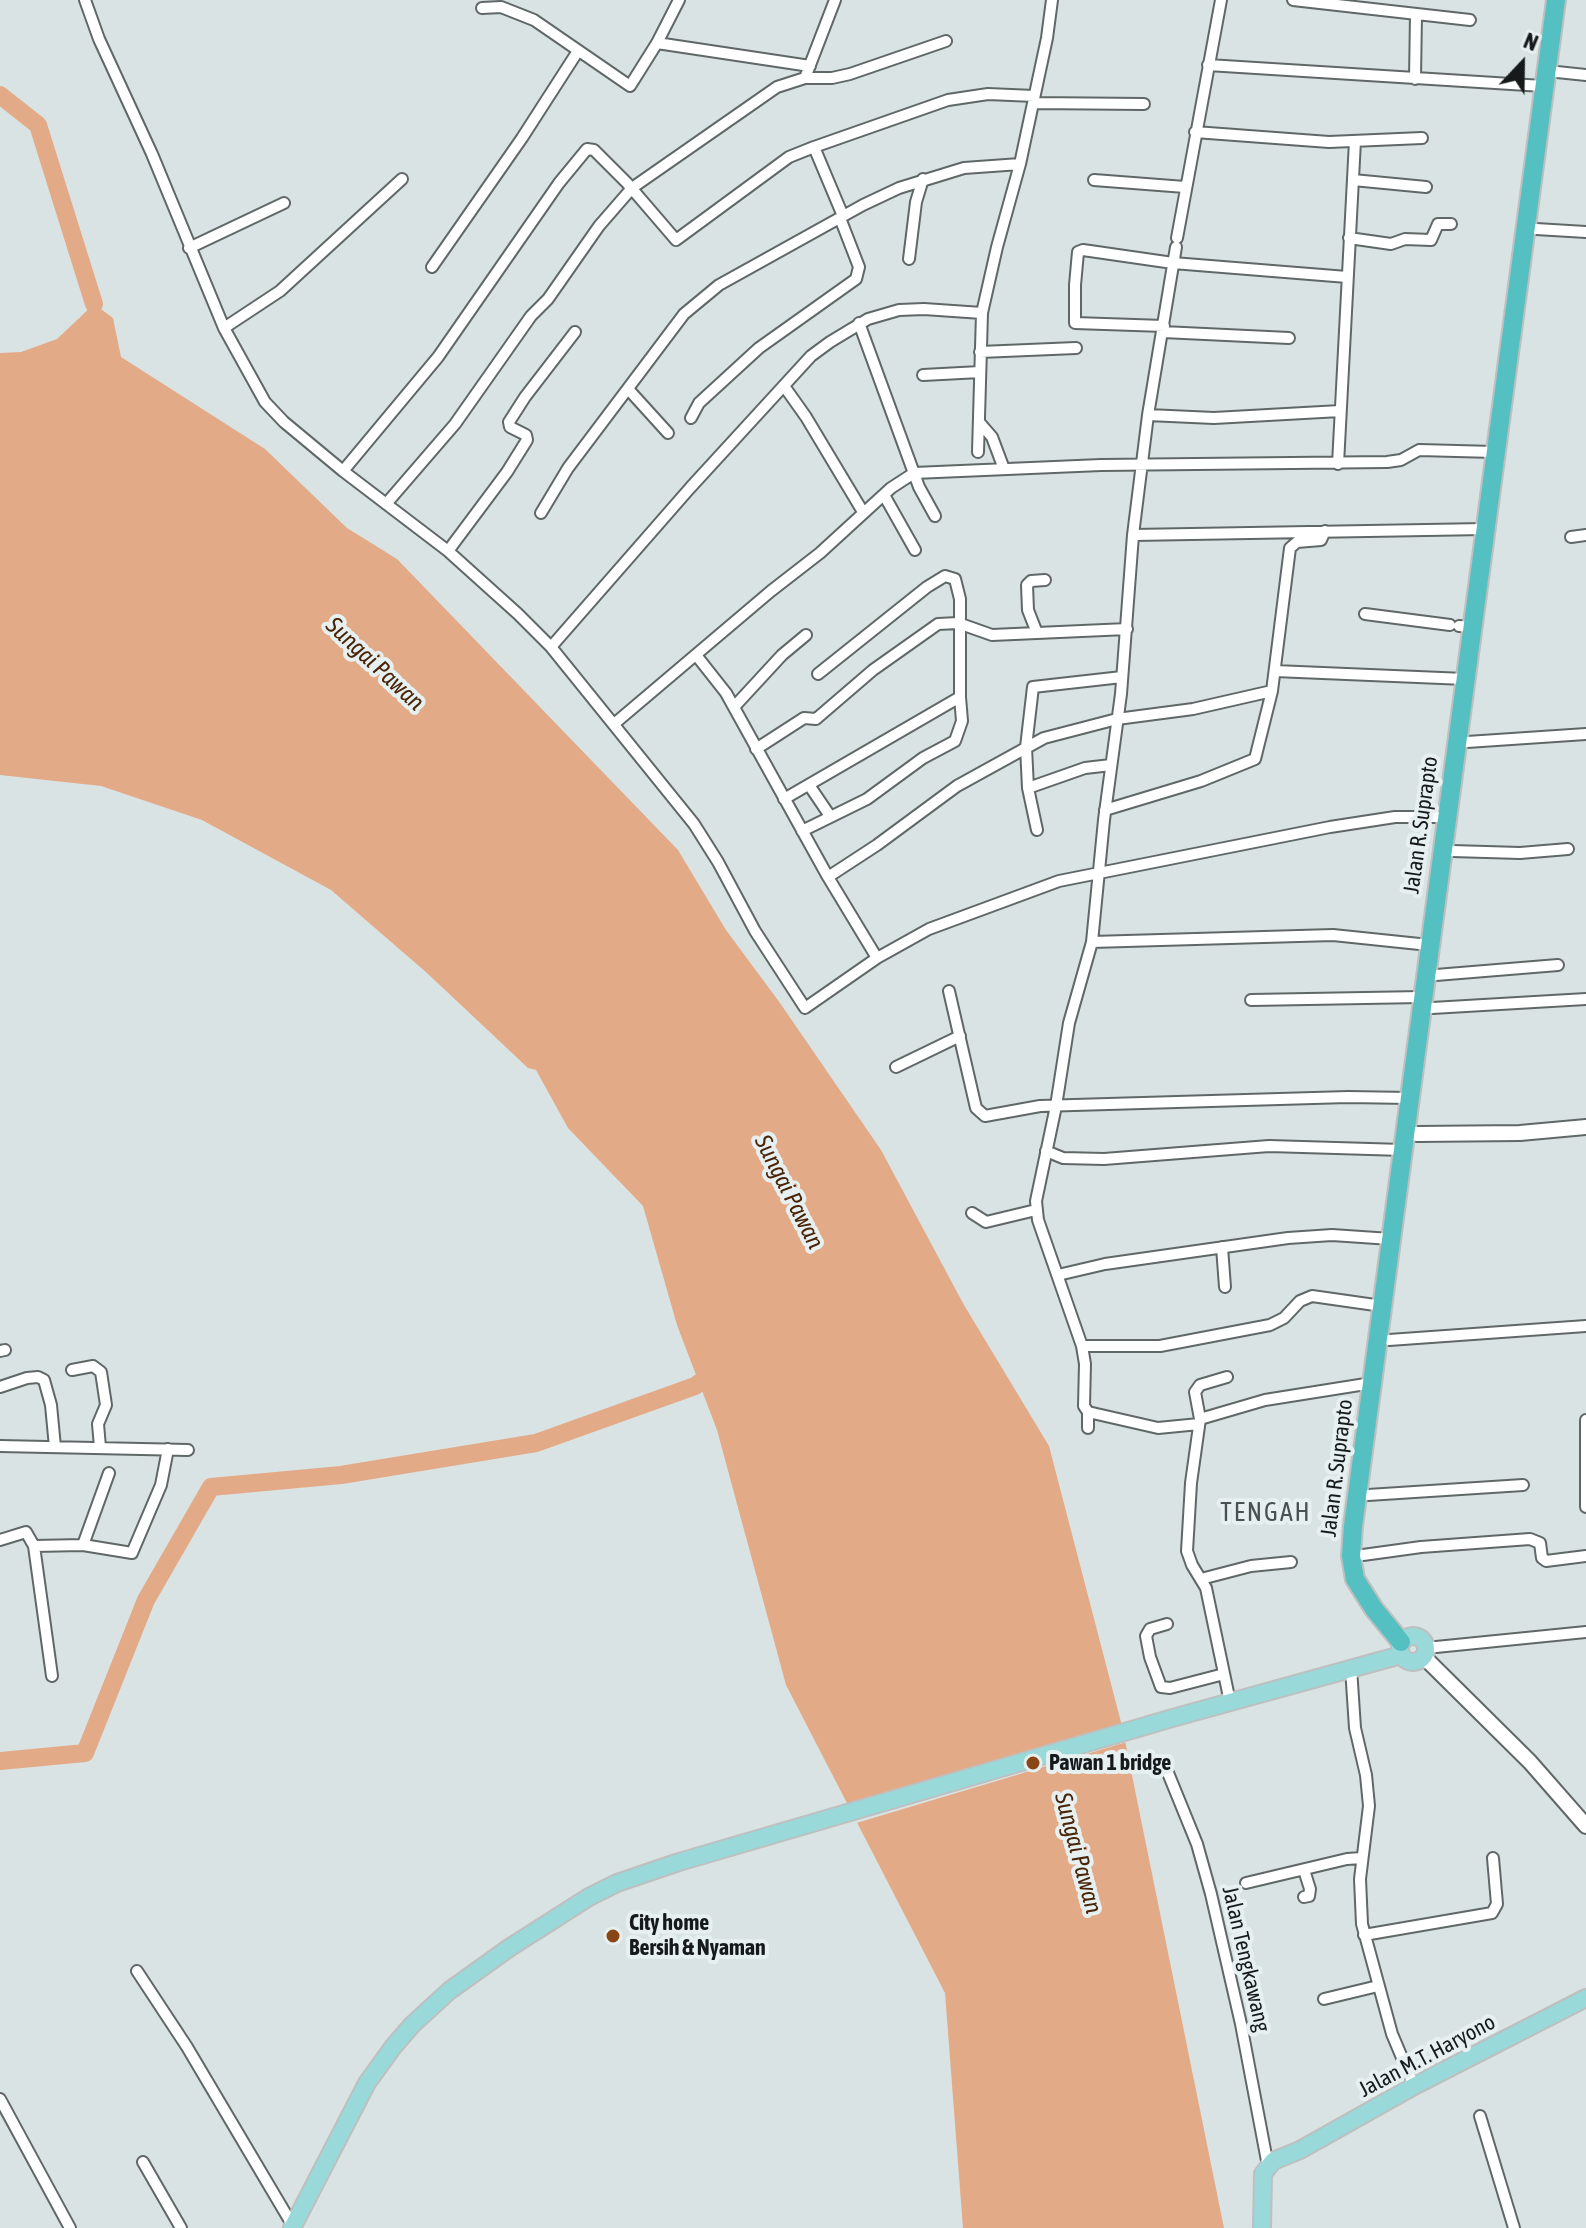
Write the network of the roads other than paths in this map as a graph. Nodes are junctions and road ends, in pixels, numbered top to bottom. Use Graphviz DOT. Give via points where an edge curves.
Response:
graph roads {
  1 [pos="85,0"];
  2 [pos="679,0"];
  3 [pos="835,0"];
  4 [pos="1052,0"];
  5 [pos="1221,0"];
  6 [pos="1293,0"];
  7 [pos="1556,0"];
  8 [pos="1567,0"];
  9 [pos="1337,3"];
  10 [pos="482,8"];
  11 [pos="1416,14"];
  12 [pos="1470,20"];
  13 [pos="946,41"];
  14 [pos="657,43"];
  15 [pos="578,51"];
  16 [pos="1208,65"];
  17 [pos="810,66"];
  18 [pos="1586,75"];
  19 [pos="805,78"];
  20 [pos="1415,79"];
  21 [pos="1550,79"];
  22 [pos="1034,100"];
  23 [pos="1144,104"];
  24 [pos="1195,132"];
  25 [pos="1422,138"];
  26 [pos="1355,141"];
  27 [pos="814,147"];
  28 [pos="1020,164"];
  29 [pos="402,179"];
  30 [pos="923,179"];
  31 [pos="1094,180"];
  32 [pos="1353,180"];
  33 [pos="1185,187"];
  34 [pos="1426,187"];
  35 [pos="632,188"];
  36 [pos="284,203"];
  37 [pos="1532,204"];
  38 [pos="842,217"];
  39 [pos="1451,224"];
  40 [pos="1536,229"];
  41 [pos="1586,232"];
  42 [pos="1349,238"];
  43 [pos="189,248"];
  44 [pos="909,259"];
  45 [pos="1173,263"];
  46 [pos="432,267"];
  47 [pos="1347,277"];
  48 [pos="982,313"];
  49 [pos="859,323"];
  50 [pos="224,328"];
  51 [pos="1163,329"];
  52 [pos="575,332"];
  53 [pos="1289,338"];
  54 [pos="1076,348"];
  55 [pos="980,352"];
  56 [pos="980,372"];
  57 [pos="923,375"];
  58 [pos="784,386"];
  59 [pos="629,390"];
  60 [pos="1340,411"];
  61 [pos="1148,415"];
  62 [pos="691,418"];
  63 [pos="979,422"];
  64 [pos="668,433"];
  65 [pos="1494,452"];
  66 [pos="978,461"];
  67 [pos="1338,464"];
  68 [pos="1142,466"];
  69 [pos="1004,469"];
  70 [pos="343,471"];
  71 [pos="914,473"];
  72 [pos="884,495"];
  73 [pos="386,504"];
  74 [pos="863,512"];
  75 [pos="541,513"];
  76 [pos="935,516"];
  77 [pos="1485,529"];
  78 [pos="1325,531"];
  79 [pos="1133,535"];
  80 [pos="1586,535"];
  81 [pos="1571,537"];
  82 [pos="915,550"];
  83 [pos="448,551"];
  84 [pos="1045,580"];
  85 [pos="1365,614"];
  86 [pos="958,623"];
  87 [pos="1460,626"];
  88 [pos="1127,629"];
  89 [pos="1037,633"];
  90 [pos="806,635"];
  91 [pos="551,647"];
  92 [pos="696,655"];
  93 [pos="1474,655"];
  94 [pos="1275,671"];
  95 [pos="818,674"];
  96 [pos="1122,677"];
  97 [pos="1465,679"];
  98 [pos="1272,691"];
  99 [pos="960,697"];
  100 [pos="734,707"];
  101 [pos="1117,719"];
  102 [pos="614,724"];
  103 [pos="1586,734"];
  104 [pos="1467,742"];
  105 [pos="1026,747"];
  106 [pos="756,749"];
  107 [pos="1111,765"];
  108 [pos="809,785"];
  109 [pos="1028,788"];
  110 [pos="784,799"];
  111 [pos="1105,810"];
  112 [pos="830,816"];
  113 [pos="1446,817"];
  114 [pos="1037,830"];
  115 [pos="802,831"];
  116 [pos="1568,849"];
  117 [pos="1452,851"];
  118 [pos="1099,873"];
  119 [pos="828,877"];
  120 [pos="1092,942"];
  121 [pos="1429,945"];
  122 [pos="877,958"];
  123 [pos="1558,965"];
  124 [pos="1436,975"];
  125 [pos="949,991"];
  126 [pos="1586,999"];
  127 [pos="1251,1000"];
  128 [pos="1426,1011"];
  129 [pos="960,1036"];
  130 [pos="896,1067"];
  131 [pos="1410,1098"];
  132 [pos="1056,1106"];
  133 [pos="1586,1127"];
  134 [pos="1417,1134"];
  135 [pos="1403,1150"];
  136 [pos="1046,1151"];
  137 [pos="1036,1210"];
  138 [pos="972,1213"];
  139 [pos="1222,1247"];
  140 [pos="1393,1251"];
  141 [pos="1058,1275"];
  142 [pos="1225,1287"];
  143 [pos="1382,1306"];
  144 [pos="1586,1326"];
  145 [pos="1389,1340"];
  146 [pos="1082,1346"];
  147 [pos="72,1370"];
  148 [pos="1227,1377"];
  149 [pos="1372,1383"];
  150 [pos="0,1387"];
  151 [pos="1088,1412"];
  152 [pos="1586,1420"];
  153 [pos="1200,1422"];
  154 [pos="1088,1428"];
  155 [pos="0,1446"];
  156 [pos="55,1447"];
  157 [pos="100,1447"];
  158 [pos="168,1449"];
  159 [pos="188,1450"];
  160 [pos="109,1473"];
  161 [pos="1523,1485"];
  162 [pos="1368,1495"];
  163 [pos="1586,1507"];
  164 [pos="0,1540"];
  165 [pos="83,1545"];
  166 [pos="34,1546"];
  167 [pos="1363,1555"];
  168 [pos="1586,1556"];
  169 [pos="1291,1562"];
  170 [pos="1201,1579"];
  171 [pos="1167,1624"];
  172 [pos="1586,1632"];
  173 [pos="1404,1644"];
  174 [pos="1425,1652"];
  175 [pos="1351,1668"];
  176 [pos="1224,1674"];
  177 [pos="52,1676"];
  178 [pos="1230,1702"];
  179 [pos="1166,1768"];
  180 [pos="1586,1826"];
  181 [pos="1362,1858"];
  182 [pos="1493,1858"];
  183 [pos="1304,1870"];
  184 [pos="1246,1883"];
  185 [pos="1304,1897"];
  186 [pos="1364,1935"];
  187 [pos="137,1971"];
  188 [pos="1378,1986"];
  189 [pos="1586,1998"];
  190 [pos="1324,1999"];
  191 [pos="1414,2086"];
  192 [pos="0,2099"];
  193 [pos="1480,2116"];
  194 [pos="143,2162"];
  195 [pos="1277,2162"];
  196 [pos="293,2227"];
  197 [pos="70,2228"];
  198 [pos="181,2228"];
  199 [pos="1262,2228"];
  200 [pos="1271,2228"];
  201 [pos="1514,2228"];
  1 -- 43 [label="street"];
  2 -- 14 [label="street"];
  3 -- 17 [label="street"];
  4 -- 22 [label="street"];
  5 -- 16 [label="street"];
  6 -- 9 [label="street"];
  7 -- 21 [label="highway, Jalan R. Suprapto"];
  8 -- 21 [label="highway, Jalan R. Suprapto"];
  9 -- 11 [label="street"];
  10 -- 15 [label="street" via="515,11"];
  11 -- 12 [label="street"];
  11 -- 20 [label="street"];
  13 -- 19 [label="street" via="850,74"];
  14 -- 15 [label="street" via="630,86"];
  14 -- 17 [label="street"];
  15 -- 46 [label="street"];
  16 -- 20 [label="street"];
  16 -- 24 [label="street"];
  17 -- 19 [label="street"];
  18 -- 21 [label="street"];
  19 -- 35 [label="street" via="777,87"];
  20 -- 21 [label="street"];
  21 -- 37 [label="highway, Jalan R. Suprapto"];
  22 -- 23 [label="street"];
  22 -- 27 [label="street" via="988,94 948,100"];
  22 -- 28 [label="street"];
  24 -- 26 [label="street"];
  24 -- 33 [label="street"];
  25 -- 26 [label="street"];
  26 -- 32 [label="street"];
  27 -- 35 [label="street" via="789,157 679,240"];
  27 -- 38 [label="street"];
  28 -- 30 [label="street" via="964,168"];
  28 -- 48 [label="street"];
  29 -- 50 [label="street" via="280,291"];
  30 -- 38 [label="street"];
  30 -- 44 [label="street"];
  31 -- 33 [label="street"];
  32 -- 34 [label="street"];
  32 -- 42 [label="street"];
  33 -- 45 [label="street"];
  35 -- 70 [label="street" via="594,150 583,151 438,357"];
  35 -- 73 [label="street" via="455,424"];
  36 -- 43 [label="street"];
  37 -- 40 [label="highway, Jalan R. Suprapto"];
  37 -- 65 [label="highway, Jalan R. Suprapto"];
  38 -- 59 [label="street" via="698,301"];
  38 -- 62 [label="street" via="859,267 856,279 759,348 699,403"];
  39 -- 42 [label="street" via="1438,224 1431,240 1391,244"];
  40 -- 41 [label="street"];
  40 -- 93 [label="highway, Jalan R. Suprapto"];
  42 -- 47 [label="street"];
  43 -- 50 [label="street"];
  45 -- 47 [label="street"];
  45 -- 51 [label="street"];
  45 -- 51 [label="street" via="1083,250 1076,256 1075,323"];
  47 -- 60 [label="street"];
  48 -- 49 [label="street" via="899,310"];
  48 -- 55 [label="street"];
  49 -- 58 [label="street" via="811,356"];
  49 -- 71 [label="street"];
  50 -- 70 [label="street" via="265,402"];
  51 -- 53 [label="street"];
  51 -- 61 [label="street"];
  52 -- 83 [label="street" via="509,422 527,440"];
  54 -- 55 [label="street"];
  55 -- 56 [label="street"];
  56 -- 57 [label="street"];
  56 -- 63 [label="street"];
  58 -- 74 [label="street"];
  58 -- 91 [label="street"];
  59 -- 64 [label="street"];
  59 -- 75 [label="street" via="568,468"];
  60 -- 61 [label="street" via="1214,418"];
  60 -- 67 [label="street"];
  61 -- 68 [label="street"];
  63 -- 66 [label="street"];
  63 -- 69 [label="street" via="992,437"];
  65 -- 67 [label="street" via="1419,450 1401,460"];
  65 -- 77 [label="highway, Jalan R. Suprapto"];
  66 -- 69 [label="street"];
  66 -- 71 [label="street"];
  67 -- 68 [label="street"];
  68 -- 69 [label="street"];
  68 -- 79 [label="street"];
  70 -- 73 [label="street"];
  71 -- 72 [label="street"];
  71 -- 76 [label="street"];
  72 -- 74 [label="street"];
  72 -- 82 [label="street"];
  73 -- 83 [label="street"];
  74 -- 92 [label="street"];
  77 -- 78 [label="street"];
  77 -- 87 [label="highway, Jalan R. Suprapto"];
  78 -- 79 [label="street"];
  78 -- 94 [label="street" via="1319,540 1290,548"];
  79 -- 88 [label="street"];
  80 -- 81 [label="street"];
  83 -- 91 [label="street"];
  84 -- 89 [label="street" via="1027,585 1028,610"];
  85 -- 87 [label="street"];
  86 -- 89 [label="street" via="992,635"];
  86 -- 95 [label="street" via="958,588 948,576 898,608"];
  86 -- 99 [label="street"];
  86 -- 106 [label="street" via="945,622 926,631 816,719 804,718"];
  87 -- 93 [label="highway, Jalan R. Suprapto"];
  88 -- 89 [label="street"];
  88 -- 96 [label="street"];
  90 -- 100 [label="street"];
  91 -- 102 [label="street"];
  92 -- 100 [label="street"];
  92 -- 102 [label="street"];
  93 -- 97 [label="highway, Jalan R. Suprapto"];
  93 -- 104 [label="highway, Jalan R. Suprapto"];
  94 -- 97 [label="street"];
  94 -- 98 [label="street"];
  96 -- 101 [label="street"];
  96 -- 105 [label="street" via="1035,685"];
  97 -- 113 [label="highway, Jalan R. Suprapto"];
  98 -- 101 [label="street"];
  98 -- 111 [label="street" via="1255,759"];
  99 -- 108 [label="street"];
  99 -- 112 [label="street" via="961,727 955,741 867,799"];
  100 -- 106 [label="street"];
  101 -- 105 [label="street"];
  101 -- 107 [label="street"];
  102 -- 122 [label="street" via="694,824 804,1007"];
  103 -- 104 [label="street"];
  104 -- 117 [label="highway, Jalan R. Suprapto"];
  105 -- 109 [label="street"];
  105 -- 119 [label="street" via="957,786"];
  106 -- 110 [label="street"];
  107 -- 109 [label="street" via="1063,774"];
  107 -- 111 [label="street"];
  108 -- 110 [label="street"];
  108 -- 112 [label="street"];
  109 -- 114 [label="street"];
  110 -- 115 [label="street"];
  111 -- 118 [label="street"];
  112 -- 115 [label="street"];
  113 -- 118 [label="street" via="1395,817 1330,827"];
  113 -- 121 [label="highway, Jalan R. Suprapto"];
  115 -- 119 [label="street"];
  116 -- 117 [label="street"];
  117 -- 124 [label="highway, Jalan R. Suprapto"];
  118 -- 120 [label="street"];
  118 -- 122 [label="street" via="1035,888 957,916"];
  119 -- 122 [label="street"];
  120 -- 121 [label="street" via="1333,935"];
  120 -- 132 [label="street" via="1069,1023"];
  121 -- 128 [label="highway, Jalan R. Suprapto"];
  123 -- 124 [label="street"];
  124 -- 128 [label="highway, Jalan R. Suprapto"];
  125 -- 129 [label="street"];
  126 -- 128 [label="street"];
  127 -- 128 [label="street"];
  128 -- 131 [label="highway, Jalan R. Suprapto"];
  128 -- 134 [label="highway, Jalan R. Suprapto"];
  129 -- 130 [label="street"];
  129 -- 132 [label="street" via="981,1114"];
  131 -- 132 [label="street"];
  131 -- 135 [label="highway, Jalan R. Suprapto"];
  132 -- 136 [label="street"];
  133 -- 134 [label="street"];
  134 -- 140 [label="highway, Jalan R. Suprapto"];
  135 -- 136 [label="street" via="1269,1146 1104,1159 1063,1158"];
  135 -- 140 [label="highway, Jalan R. Suprapto"];
  136 -- 137 [label="street"];
  137 -- 138 [label="street" via="986,1222"];
  137 -- 141 [label="street"];
  139 -- 140 [label="street" via="1309,1236"];
  139 -- 141 [label="street"];
  139 -- 142 [label="street"];
  140 -- 143 [label="highway, Jalan R. Suprapto"];
  140 -- 145 [label="highway, Jalan R. Suprapto"];
  141 -- 146 [label="street"];
  143 -- 146 [label="street" via="1312,1296 1270,1325 1160,1346"];
  143 -- 149 [label="highway, Jalan R. Suprapto"];
  144 -- 145 [label="street"];
  145 -- 162 [label="highway, Jalan R. Suprapto"];
  146 -- 151 [label="street"];
  147 -- 157 [label="street" via="93,1366 101,1372 106,1406 98,1424"];
  148 -- 153 [label="street" via="1196,1389"];
  149 -- 153 [label="street" via="1265,1400"];
  149 -- 173 [label="highway, Jalan R. Suprapto" via="1351,1556 1361,1590"];
  150 -- 156 [label="street" via="27,1378 44,1380"];
  151 -- 153 [label="street" via="1158,1428"];
  151 -- 154 [label="street"];
  152 -- 163 [label="street"];
  153 -- 170 [label="street" via="1187,1551"];
  155 -- 156 [label="street"];
  156 -- 157 [label="street"];
  157 -- 158 [label="street"];
  158 -- 159 [label="street"];
  158 -- 165 [label="street" via="161,1485 133,1551"];
  160 -- 165 [label="street"];
  161 -- 162 [label="street"];
  162 -- 167 [label="highway, Jalan R. Suprapto"];
  164 -- 166 [label="street" via="26,1532"];
  165 -- 166 [label="street"];
  166 -- 177 [label="street"];
  167 -- 168 [label="street" via="1530,1539 1540,1543 1546,1561"];
  167 -- 173 [label="highway, Jalan R. Suprapto" via="1376,1593"];
  169 -- 170 [label="street"];
  170 -- 176 [label="street"];
  171 -- 176 [label="street" via="1150,1629 1146,1636 1161,1687"];
  172 -- 174 [label="street"];
  173 -- 174 [label="main road" via="1423,1640"];
  173 -- 174 [label="main road" via="1412,1662"];
  173 -- 175 [label="main road"];
  174 -- 180 [label="street"];
  175 -- 178 [label="main road"];
  175 -- 181 [label="street" via="1369,1806"];
  176 -- 178 [label="street"];
  178 -- 196 [label="main road" via="617,1883 449,1991 412,2025 379,2064"];
  179 -- 195 [label="street, Jalan Tengkawang" via="1197,1844"];
  181 -- 183 [label="street"];
  181 -- 186 [label="street"];
  182 -- 186 [label="street" via="1497,1904 1492,1913"];
  183 -- 184 [label="street"];
  183 -- 185 [label="street" via="1310,1889"];
  186 -- 188 [label="street"];
  187 -- 196 [label="street"];
  188 -- 190 [label="street"];
  188 -- 191 [label="street"];
  189 -- 191 [label="main road, Jalan M.T. Haryono"];
  191 -- 195 [label="main road, Jalan M.T. Haryono"];
  192 -- 197 [label="street"];
  193 -- 201 [label="street"];
  194 -- 198 [label="street"];
  195 -- 199 [label="main road" via="1262,2179"];
  195 -- 200 [label="main road" via="1271,2181"];
}
